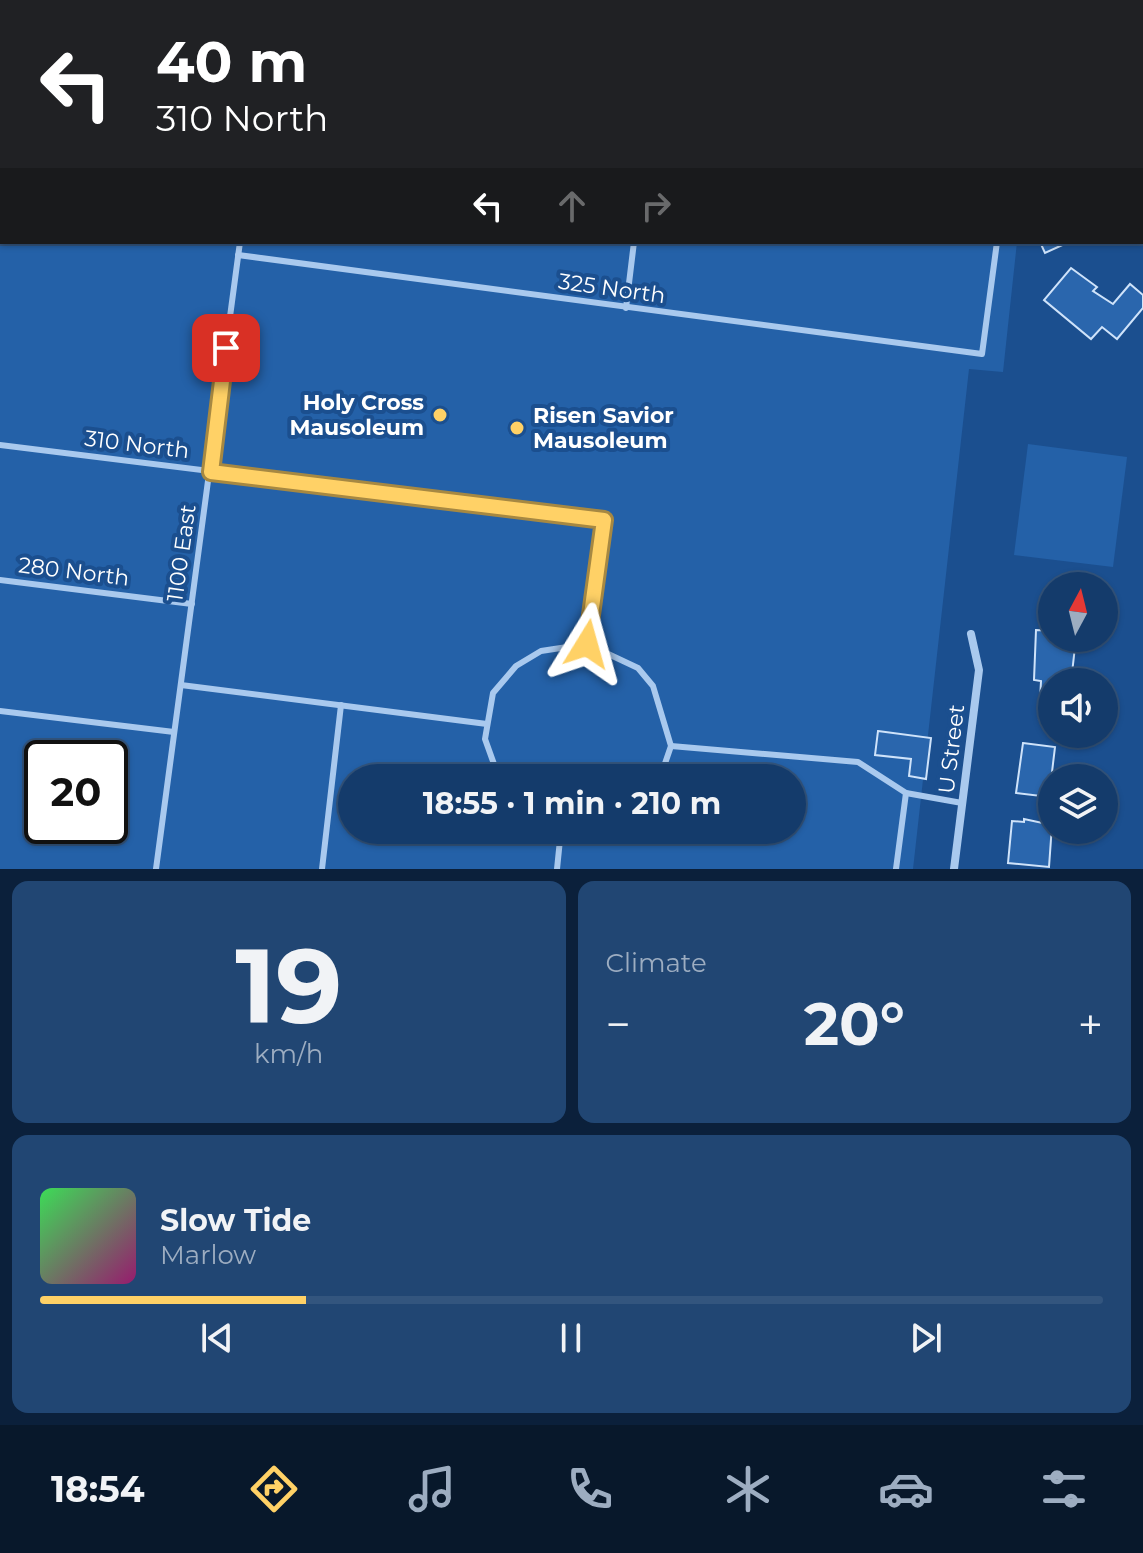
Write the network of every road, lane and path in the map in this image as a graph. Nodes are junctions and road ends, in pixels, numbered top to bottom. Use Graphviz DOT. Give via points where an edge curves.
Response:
graph roads {
  1 [pos="240,244"];
  2 [pos="634,244"];
  3 [pos="997,244"];
  4 [pos="238,255"];
  5 [pos="626,308"];
  6 [pos="0,445"];
  7 [pos="211,472"];
  8 [pos="0,580"];
  9 [pos="192,604"];
  10 [pos="971,634"];
  11 [pos="587,644"];
  12 [pos="181,685"];
  13 [pos="341,705"];
  14 [pos="0,711"];
  15 [pos="487,724"];
  16 [pos="174,732"];
  17 [pos="671,746"];
  18 [pos="494,764"];
  19 [pos="665,764"];
  20 [pos="906,793"];
  21 [pos="962,803"];
  22 [pos="560,844"];
  23 [pos="156,869"];
  24 [pos="322,869"];
  25 [pos="557,869"];
  26 [pos="896,869"];
  27 [pos="954,869"];
  1 -- 4 [label="lane, 1100 East"];
  2 -- 5 [label="lane"];
  3 -- 5 [label="lane, 325 North" via="982,354"];
  4 -- 5 [label="lane, 325 North"];
  4 -- 7 [label="lane, 1100 East"];
  6 -- 7 [label="lane, 310 North"];
  7 -- 9 [label="lane, 1100 East"];
  7 -- 11 [label="lane, 310 North" via="604,520"];
  8 -- 9 [label="lane, 280 North"];
  9 -- 12 [label="lane, 1100 East"];
  10 -- 21 [label="street, U Street" via="979,670"];
  11 -- 15 [label="lane" via="541,651 516,666 493,693"];
  11 -- 17 [label="lane" via="638,668 653,686"];
  12 -- 13 [label="lane"];
  12 -- 16 [label="lane, 1100 East"];
  13 -- 15 [label="lane"];
  13 -- 24 [label="lane"];
  14 -- 16 [label="lane"];
  15 -- 18 [label="lane" via="485,739"];
  16 -- 23 [label="lane, 1100 East"];
  17 -- 19 [label="lane"];
  17 -- 20 [label="lane" via="858,762"];
  20 -- 21 [label="lane"];
  20 -- 26 [label="lane"];
  21 -- 27 [label="street, U Street"];
  22 -- 25 [label="lane"];
}
